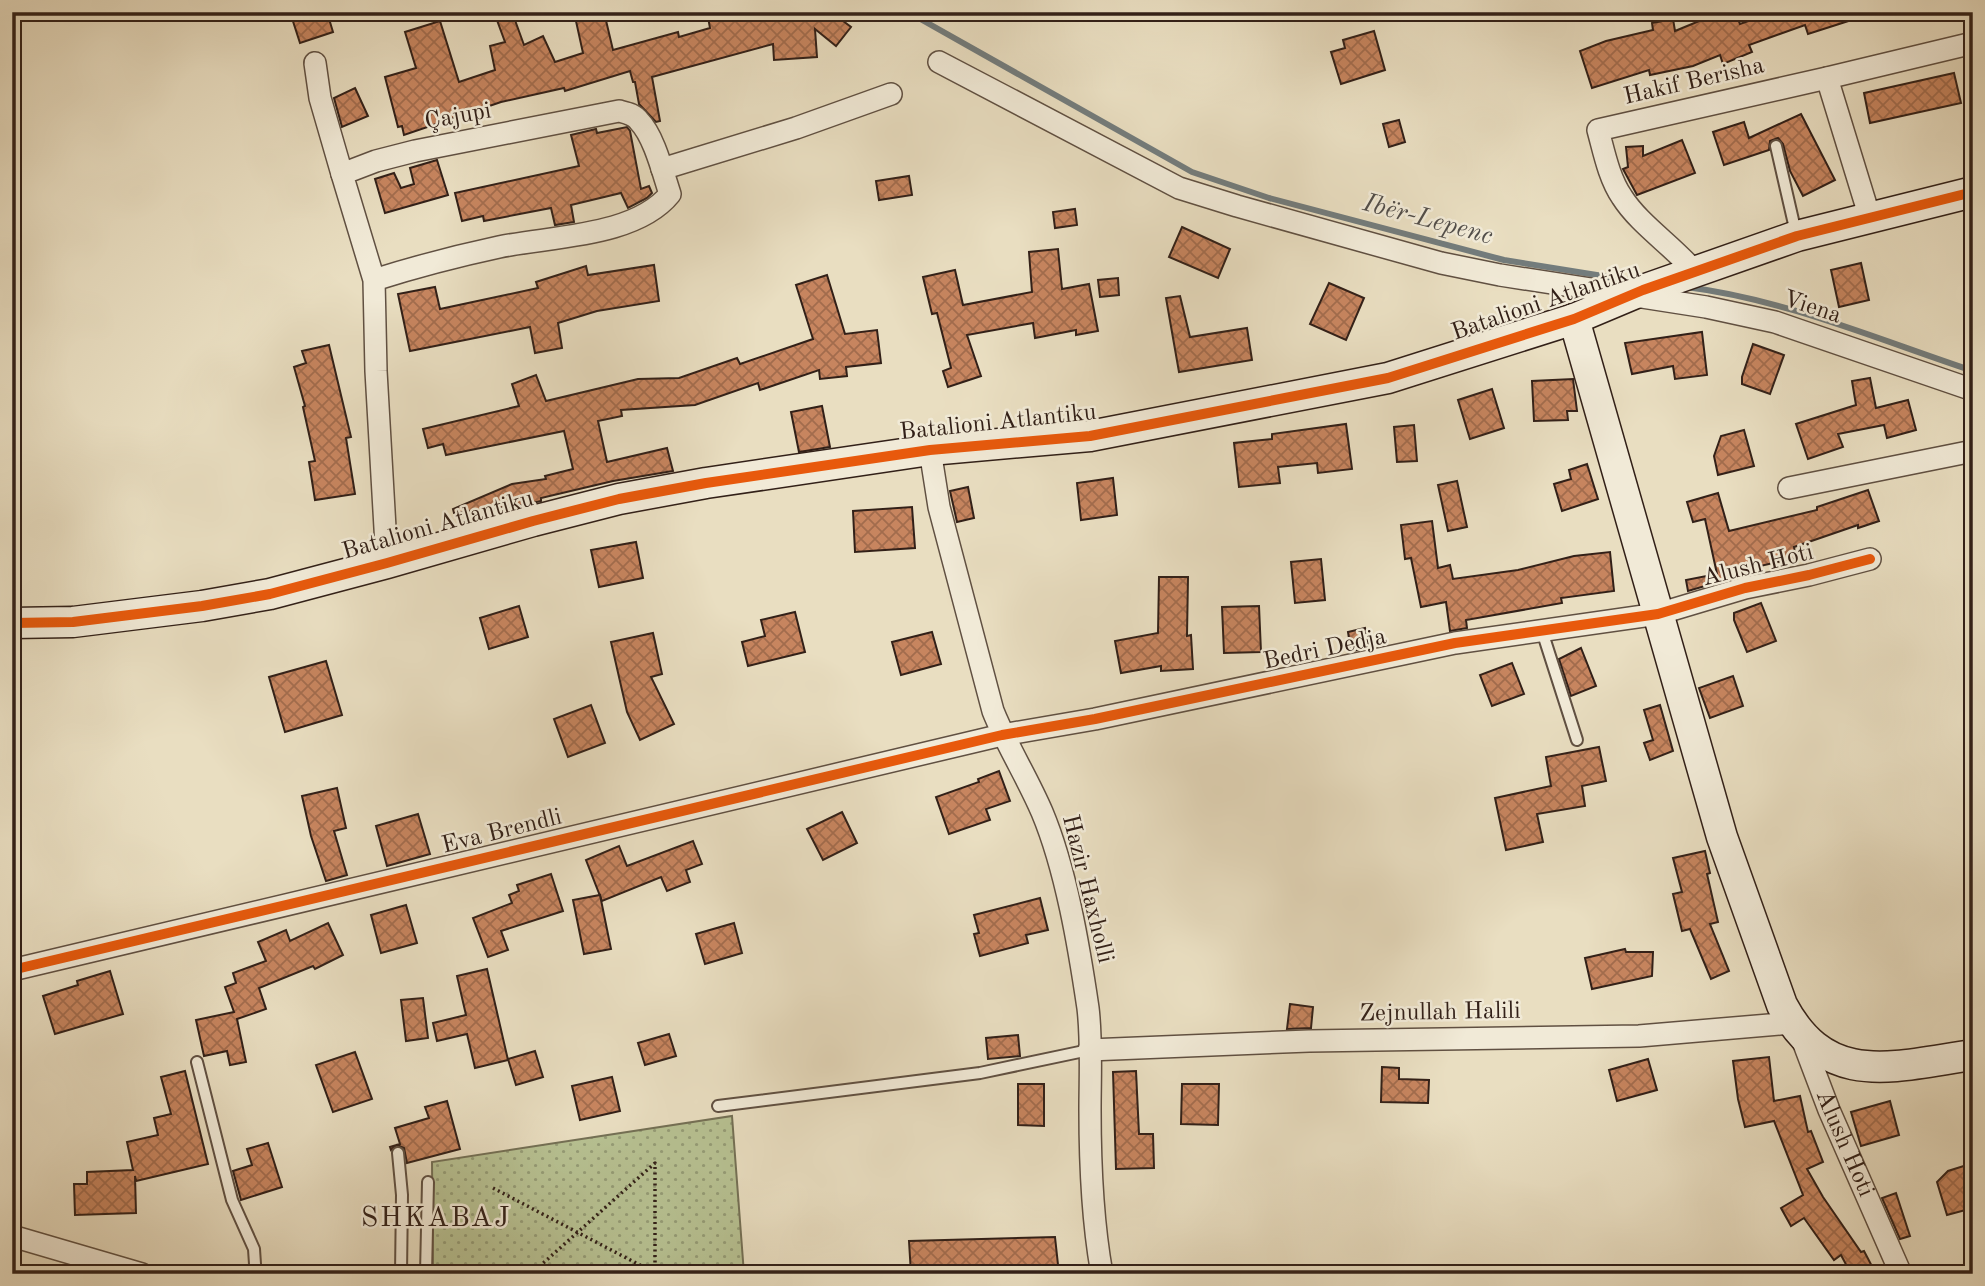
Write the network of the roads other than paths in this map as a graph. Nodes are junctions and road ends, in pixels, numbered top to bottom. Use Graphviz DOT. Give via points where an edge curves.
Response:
graph roads {
  1 [pos="1973,43"];
  2 [pos="939,62"];
  3 [pos="315,63"];
  4 [pos="1827,78"];
  5 [pos="891,94"];
  6 [pos="1776,146"];
  7 [pos="702,156"];
  8 [pos="662,169"];
  9 [pos="342,174"];
  10 [pos="1973,192"];
  11 [pos="670,194"];
  12 [pos="1870,218"];
  13 [pos="1797,236"];
  14 [pos="1695,272"];
  15 [pos="374,280"];
  16 [pos="1636,293"];
  17 [pos="1574,319"];
  18 [pos="1973,390"];
  19 [pos="930,450"];
  20 [pos="1973,451"];
  21 [pos="1789,488"];
  22 [pos="1870,559"];
  23 [pos="387,563"];
  24 [pos="1658,614"];
  25 [pos="12,623"];
  26 [pos="1542,631"];
  27 [pos="1002,735"];
  28 [pos="1577,740"];
  29 [pos="12,970"];
  30 [pos="1796,1029"];
  31 [pos="1089,1050"];
  32 [pos="1973,1055"];
  33 [pos="197,1062"];
  34 [pos="718,1106"];
  35 [pos="398,1153"];
  36 [pos="428,1182"];
  37 [pos="12,1236"];
  38 [pos="142,1274"];
  39 [pos="253,1274"];
  40 [pos="401,1274"];
  41 [pos="426,1274"];
  42 [pos="1101,1274"];
  43 [pos="1901,1274"];
  1 -- 4 [label="street, Hakif Berisha"];
  2 -- 16 [label="street, Batalioni Atlantiku" via="1179,188 1441,262 1500,275"];
  3 -- 9 [label="street"];
  4 -- 12 [label="street"];
  4 -- 14 [label="street, Hakif Berisha" via="1598,130 1621,197"];
  5 -- 7 [label="street"];
  6 -- 13 [label="lane"];
  7 -- 8 [label="street"];
  7 -- 11 [label="street"];
  8 -- 9 [label="street, Çajupi" via="639,121 619,111 415,151"];
  8 -- 11 [label="street, Çajupi"];
  9 -- 15 [label="street"];
  10 -- 12 [label="street, Batalioni Atlantiku"];
  11 -- 15 [label="street" via="647,215 622,224 464,254"];
  12 -- 13 [label="street, Batalioni Atlantiku"];
  13 -- 14 [label="street, Batalioni Atlantiku"];
  14 -- 16 [label="street, Batalioni Atlantiku"];
  15 -- 23 [label="street"];
  16 -- 17 [label="street, Batalioni Atlantiku"];
  16 -- 18 [label="street, Viena" via="1774,323"];
  17 -- 19 [label="street, Batalioni Atlantiku" via="1388,378 1090,436"];
  17 -- 24 [label="street, Alush Hoti"];
  19 -- 23 [label="street, Batalioni Atlantiku" via="619,499"];
  19 -- 27 [label="street, Hazir Haxholli" via="939,507"];
  20 -- 21 [label="street"];
  22 -- 24 [label="street, Alush Hoti"];
  23 -- 25 [label="street, Batalioni Atlantiku" via="270,594 202,606 73,622"];
  24 -- 26 [label="street, Bedri Dedja"];
  24 -- 30 [label="street, Alush Hoti" via="1722,837 1777,992"];
  26 -- 27 [label="street, Bedri Dedja" via="1455,643"];
  26 -- 28 [label="lane"];
  27 -- 29 [label="street, Eva Brendli"];
  27 -- 31 [label="street, Hazir Haxholli" via="1043,814 1054,849 1088,1010"];
  30 -- 31 [label="street, Zejnullah Halili"];
  30 -- 32 [label="street" via="1840,1063 1899,1065"];
  30 -- 43 [label="street, Alush Hoti"];
  31 -- 34 [label="lane" via="980,1073"];
  31 -- 42 [label="street, Hazir Haxholli" via="1090,1167"];
  33 -- 39 [label="lane" via="232,1200 254,1249"];
  35 -- 40 [label="lane"];
  36 -- 41 [label="lane"];
  37 -- 38 [label="street"];
}
